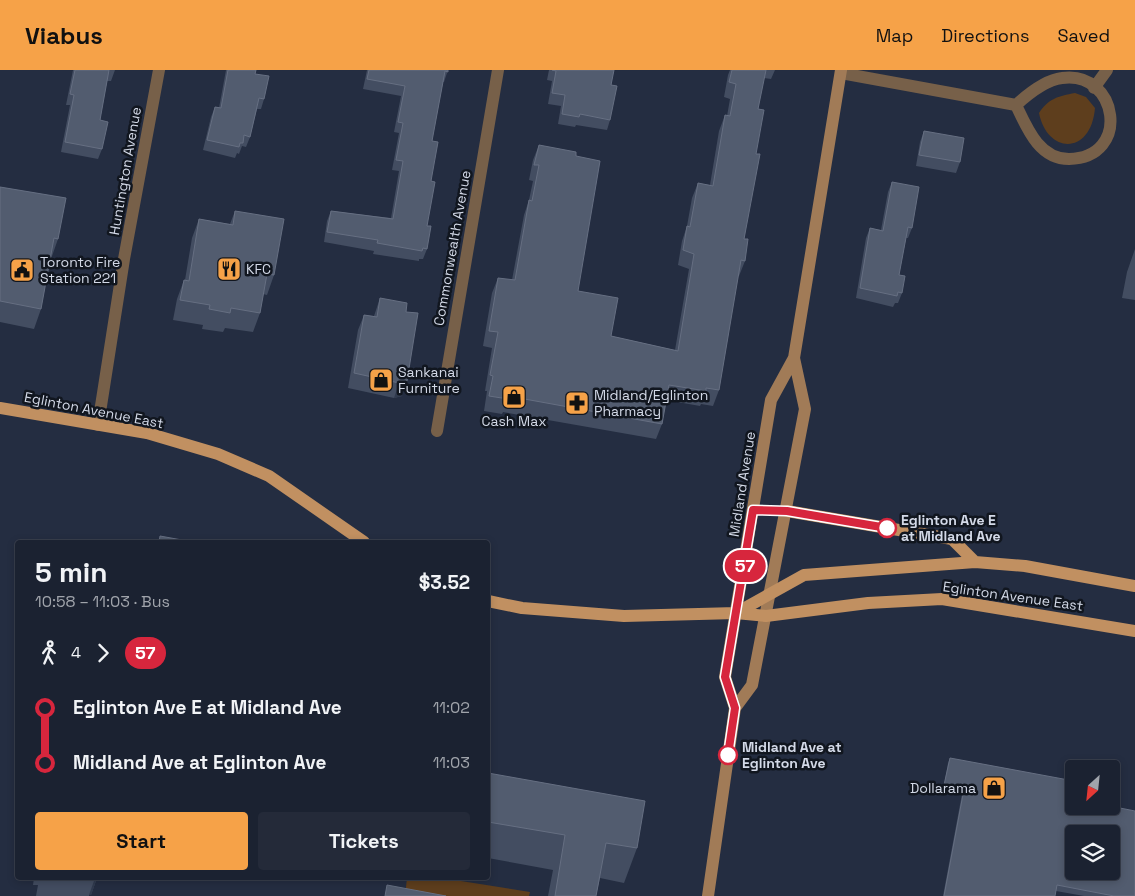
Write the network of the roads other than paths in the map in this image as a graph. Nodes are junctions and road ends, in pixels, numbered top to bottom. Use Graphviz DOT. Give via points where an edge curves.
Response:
graph roads {
  1 [pos="159,70"];
  2 [pos="498,70"];
  3 [pos="1107,70"];
  4 [pos="841,71"];
  5 [pos="1094,88"];
  6 [pos="1016,105"];
  7 [pos="794,358"];
  8 [pos="0,408"];
  9 [pos="98,425"];
  10 [pos="436,431"];
  11 [pos="787,511"];
  12 [pos="361,540"];
  13 [pos="975,562"];
  14 [pos="1135,586"];
  15 [pos="771,593"];
  16 [pos="490,600"];
  17 [pos="736,613"];
  18 [pos="766,616"];
  19 [pos="1135,631"];
  20 [pos="735,708"];
  21 [pos="708,896"];
  1 -- 9 [label="street, Huntington Avenue"];
  2 -- 10 [label="street, Commonwealth Avenue"];
  3 -- 5 [label="street"];
  4 -- 6 [label="street"];
  4 -- 7 [label="main road, Midland Avenue"];
  5 -- 6 [label="street" via="1085,81 1061,78 1029,93"];
  5 -- 6 [label="street" via="1102,94 1111,112 1104,144 1087,157 1062,159 1049,153 1036,143"];
  7 -- 11 [label="main road, Midland Avenue" via="805,409"];
  7 -- 17 [label="main road, Midland Avenue" via="771,400"];
  8 -- 9 [label="main road, Eglinton Avenue East"];
  9 -- 12 [label="main road, Eglinton Avenue East" via="156,436 218,454 269,476"];
  11 -- 13 [label="main road, Eglinton Avenue East" via="952,539"];
  11 -- 15 [label="main road, Midland Avenue"];
  13 -- 14 [label="main road, Eglinton Avenue East" via="1025,566"];
  13 -- 15 [label="main road, Eglinton Avenue East" via="804,575"];
  15 -- 17 [label="main road, Eglinton Avenue East"];
  15 -- 18 [label="main road, Midland Avenue"];
  16 -- 17 [label="main road, Eglinton Avenue East" via="522,608 624,616"];
  17 -- 18 [label="main road, Eglinton Avenue East"];
  17 -- 20 [label="main road, Midland Avenue" via="725,677"];
  18 -- 19 [label="main road, Eglinton Avenue East" via="868,603 942,599"];
  18 -- 20 [label="main road, Midland Avenue" via="752,685"];
  20 -- 21 [label="main road, Midland Avenue"];
}
